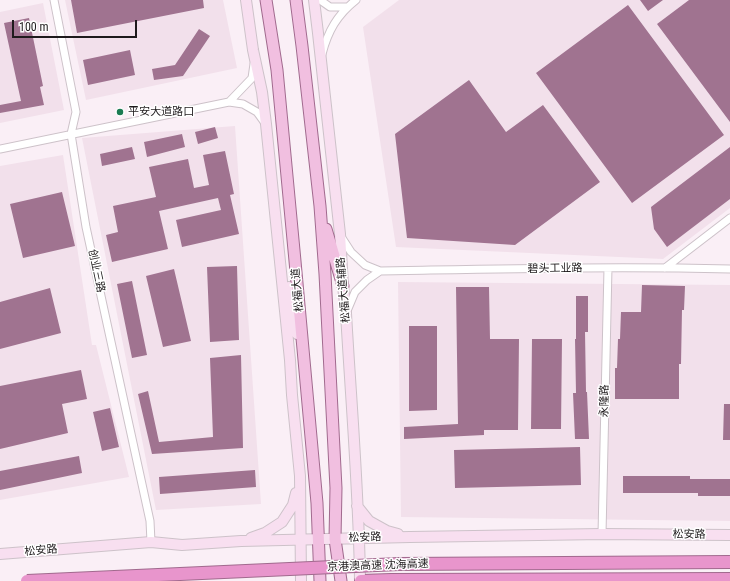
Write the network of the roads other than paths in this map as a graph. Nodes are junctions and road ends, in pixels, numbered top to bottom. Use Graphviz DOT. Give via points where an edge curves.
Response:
graph roads {
  1 [pos="54,0"];
  2 [pos="246,0"];
  3 [pos="266,0"];
  4 [pos="296,0"];
  5 [pos="314,0"];
  6 [pos="320,0"];
  7 [pos="356,0"];
  8 [pos="347,7"];
  9 [pos="321,58"];
  10 [pos="255,61"];
  11 [pos="229,102"];
  12 [pos="266,124"];
  13 [pos="71,134"];
  14 [pos="0,149"];
  15 [pos="320,206"];
  16 [pos="730,218"];
  17 [pos="276,222"];
  18 [pos="340,234"];
  19 [pos="295,261"];
  20 [pos="608,268"];
  21 [pos="665,268"];
  22 [pos="730,269"];
  23 [pos="380,271"];
  24 [pos="343,286"];
  25 [pos="346,313"];
  26 [pos="294,315"];
  27 [pos="305,377"];
  28 [pos="292,394"];
  29 [pos="300,476"];
  30 [pos="357,506"];
  31 [pos="602,534"];
  32 [pos="730,535"];
  33 [pos="410,537"];
  34 [pos="359,538"];
  35 [pos="318,539"];
  36 [pos="335,539"];
  37 [pos="300,540"];
  38 [pos="240,541"];
  39 [pos="151,542"];
  40 [pos="0,554"];
  41 [pos="730,562"];
  42 [pos="730,579"];
  43 [pos="27,581"];
  44 [pos="301,581"];
  45 [pos="320,581"];
  46 [pos="341,581"];
  47 [pos="360,581"];
  1 -- 13 [label="street, 创业三路" via="76,112"];
  2 -- 10 [label="main road"];
  3 -- 19 [label="main road, 松福大道" via="277,70"];
  4 -- 15 [label="main road"];
  5 -- 9 [label="main road, 松福大道辅路"];
  6 -- 8 [label="street" via="330,7"];
  7 -- 8 [label="street"];
  8 -- 9 [label="street" via="332,26"];
  9 -- 18 [label="main road, 松福大道辅路"];
  10 -- 11 [label="street" via="252,78"];
  10 -- 12 [label="main road"];
  11 -- 12 [label="street" via="243,104 257,112"];
  11 -- 13 [label="street"];
  12 -- 17 [label="main road"];
  13 -- 14 [label="street"];
  13 -- 39 [label="street, 创业三路" via="86,227 150,521"];
  15 -- 24 [label="main road"];
  15 -- 36 [label="main road" via="336,488"];
  16 -- 21 [label="street"];
  17 -- 26 [label="main road"];
  17 -- 28 [label="main road"];
  18 -- 23 [label="street" via="351,252 364,265"];
  18 -- 24 [label="main road, 松福大道辅路"];
  19 -- 26 [label="main road"];
  19 -- 27 [label="main road, 松福大道"];
  20 -- 21 [label="street, 碧头工业路"];
  20 -- 23 [label="street, 碧头工业路"];
  20 -- 31 [label="street, 永隆路"];
  21 -- 22 [label="street, 碧头工业路"];
  23 -- 25 [label="street" via="355,292"];
  24 -- 25 [label="main road, 松福大道辅路"];
  25 -- 30 [label="main road, 松福大道辅路"];
  26 -- 27 [label="main road"];
  26 -- 28 [label="main road"];
  27 -- 35 [label="main road, 松福大道"];
  28 -- 29 [label="main road"];
  29 -- 37 [label="main road"];
  29 -- 38 [label="main road" via="293,505 282,522 265,533"];
  30 -- 33 [label="main road" via="369,521 387,531"];
  30 -- 34 [label="main road, 松福大道辅路"];
  31 -- 32 [label="main road, 松安路"];
  31 -- 33 [label="main road, 松安路"];
  33 -- 34 [label="main road, 松安路"];
  34 -- 36 [label="main road, 松安路"];
  34 -- 47 [label="main road, 松福大道辅路"];
  35 -- 36 [label="main road, 松安路"];
  35 -- 37 [label="main road, 松安路"];
  35 -- 45 [label="main road, 松福大道"];
  36 -- 46 [label="main road"];
  37 -- 38 [label="main road, 松安路"];
  37 -- 44 [label="main road"];
  38 -- 39 [label="main road, 松安路" via="182,545"];
  39 -- 40 [label="main road, 松安路"];
  41 -- 43 [label="highway, 京港澳高速 沈海高速, bridge" via="398,564"];
  42 -- 47 [label="highway, 京港澳高速 沈海高速"];
}
